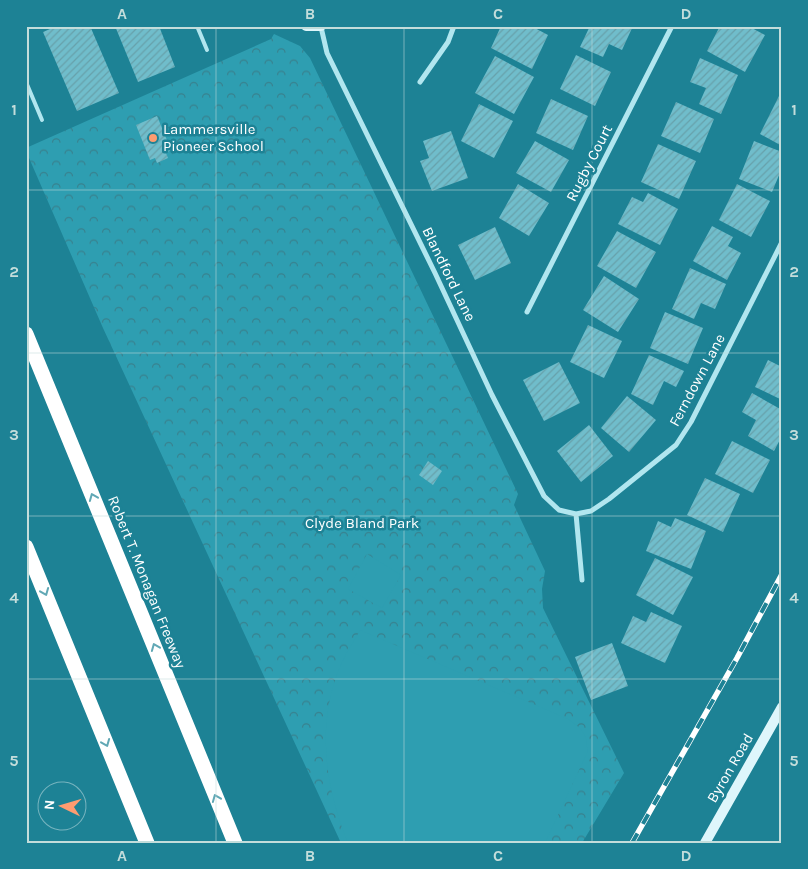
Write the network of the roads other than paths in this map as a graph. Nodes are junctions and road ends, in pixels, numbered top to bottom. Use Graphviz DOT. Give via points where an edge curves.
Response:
graph roads {
  1 [pos="197,26"];
  2 [pos="306,26"];
  3 [pos="321,26"];
  4 [pos="454,26"];
  5 [pos="672,26"];
  6 [pos="208,50"];
  7 [pos="26,82"];
  8 [pos="420,82"];
  9 [pos="42,120"];
  10 [pos="782,242"];
  11 [pos="527,312"];
  12 [pos="26,334"];
  13 [pos="576,514"];
  14 [pos="26,547"];
  15 [pos="582,580"];
  16 [pos="782,707"];
  17 [pos="147,843"];
  18 [pos="235,843"];
  19 [pos="705,843"];
  1 -- 6 [label="lane"];
  2 -- 3 [label="main road"];
  3 -- 13 [label="street, Blandford Lane" via="327,53 544,496 559,510"];
  4 -- 8 [label="street" via="448,42"];
  5 -- 11 [label="street, Rugby Court"];
  7 -- 9 [label="lane"];
  10 -- 13 [label="street, Ferndown Lane" via="691,422 676,445 609,499 591,511"];
  18 -- 12 [label="highway, Robert T. Monagan Freeway, one-way"];
  13 -- 15 [label="street"];
  14 -- 17 [label="highway, one-way"];
  16 -- 19 [label="main road, Byron Road"];
}
